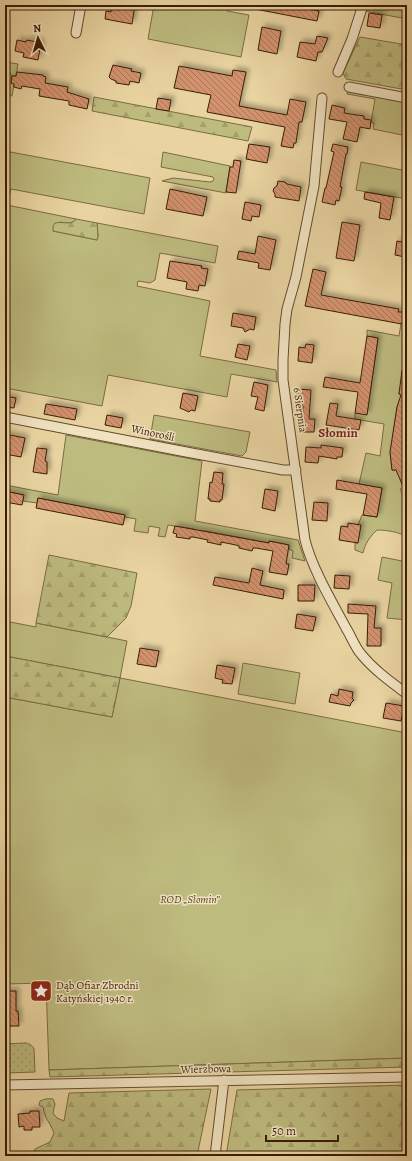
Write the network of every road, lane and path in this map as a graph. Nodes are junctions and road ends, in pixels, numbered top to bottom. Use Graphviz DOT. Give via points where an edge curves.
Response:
graph roads {
  1 [pos="81,5"];
  2 [pos="363,5"];
  3 [pos="76,33"];
  4 [pos="338,72"];
  5 [pos="349,87"];
  6 [pos="322,98"];
  7 [pos="407,98"];
  8 [pos="5,417"];
  9 [pos="296,470"];
  10 [pos="407,694"];
  11 [pos="407,1077"];
  12 [pos="224,1080"];
  13 [pos="5,1084"];
  14 [pos="215,1156"];
  1 -- 3 [label="street"];
  2 -- 4 [label="street"];
  5 -- 7 [label="street"];
  6 -- 9 [label="street, 6 Sierpnia" via="314,186 284,336 283,380"];
  8 -- 9 [label="street, Winorośli" via="210,457"];
  9 -- 10 [label="street, 6 Sierpnia" via="305,540 328,594 360,654 381,675"];
  11 -- 12 [label="street, Wierzbowa"];
  12 -- 13 [label="street, Wierzbowa"];
  12 -- 14 [label="street"];
}
